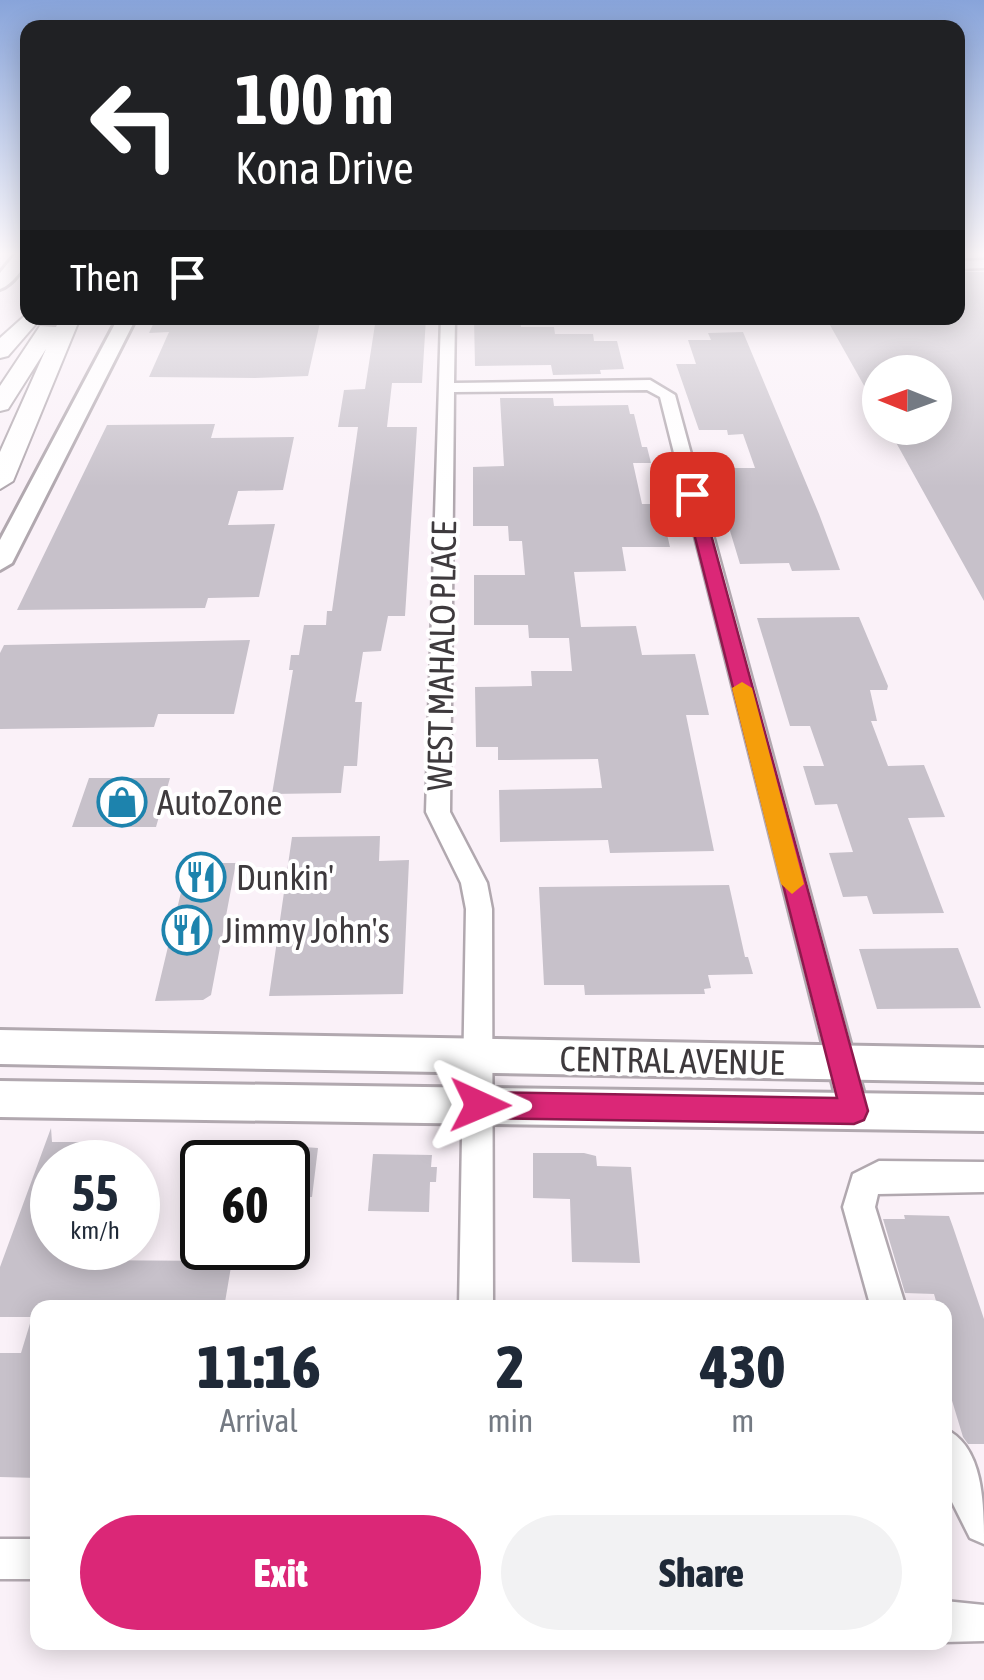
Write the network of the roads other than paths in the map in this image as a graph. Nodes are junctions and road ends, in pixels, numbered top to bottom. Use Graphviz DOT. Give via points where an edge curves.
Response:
graph roads {
  1 [pos="21,330"];
  2 [pos="25,330"];
  3 [pos="37,330"];
  4 [pos="47,330"];
  5 [pos="60,330"];
  6 [pos="63,330"];
  7 [pos="122,330"];
  8 [pos="448,330"];
  9 [pos="0,351"];
  10 [pos="0,370"];
  11 [pos="0,387"];
  12 [pos="446,388"];
  13 [pos="0,404"];
  14 [pos="0,424"];
  15 [pos="0,481"];
  16 [pos="0,563"];
  17 [pos="0,1048"];
  18 [pos="50,1048"];
  19 [pos="479,1056"];
  20 [pos="842,1064"];
  21 [pos="984,1066"];
  22 [pos="17,1099"];
  23 [pos="480,1105"];
  24 [pos="854,1111"];
  25 [pos="984,1113"];
  26 [pos="984,1176"];
  27 [pos="476,1300"];
  28 [pos="887,1300"];
  29 [pos="952,1462"];
  30 [pos="984,1524"];
  31 [pos="0,1559"];
  32 [pos="30,1559"];
  1 -- 9 [label="highway"];
  2 -- 10 [label="highway"];
  3 -- 11 [label="highway"];
  4 -- 13 [label="highway"];
  5 -- 14 [label="highway"];
  6 -- 15 [label="highway"];
  7 -- 16 [label="main road"];
  8 -- 12 [label="street, WEST MAHALO PLACE"];
  12 -- 19 [label="street, WEST MAHALO PLACE" via="438,812 474,883 479,909"];
  12 -- 20 [label="street" via="650,385 667,395"];
  17 -- 18 [label="main road, CENTRAL AVENUE"];
  18 -- 19 [label="main road, CENTRAL AVENUE"];
  18 -- 22 [label="main road"];
  19 -- 20 [label="main road, CENTRAL AVENUE"];
  19 -- 23 [label="street, WEST MAHALO PLACE"];
  20 -- 21 [label="main road, CENTRAL AVENUE"];
  20 -- 24 [label="street"];
  22 -- 23 [label="main road, CENTRAL AVENUE"];
  23 -- 24 [label="main road, CENTRAL AVENUE"];
  23 -- 27 [label="street, WEST MAHALO PLACE"];
  24 -- 25 [label="main road, CENTRAL AVENUE"];
  26 -- 28 [label="street" via="878,1176 864,1185 860,1207"];
  29 -- 30 [label="street"];
  31 -- 32 [label="street"];
}
